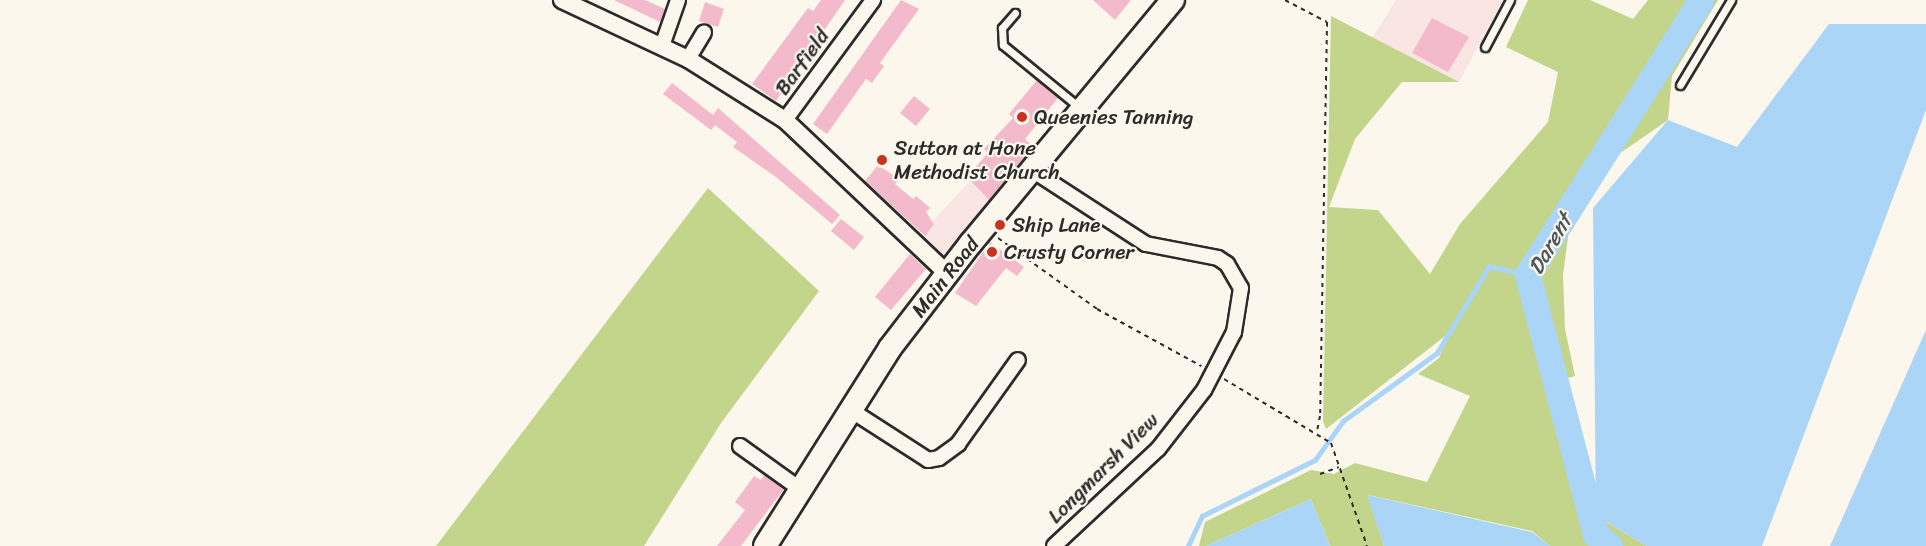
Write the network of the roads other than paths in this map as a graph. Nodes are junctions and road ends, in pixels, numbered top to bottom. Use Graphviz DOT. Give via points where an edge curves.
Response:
graph roads {
  1 [pos="562,0"];
  2 [pos="678,0"];
  3 [pos="873,0"];
  4 [pos="1173,0"];
  5 [pos="1510,0"];
  6 [pos="1731,0"];
  7 [pos="1015,13"];
  8 [pos="704,32"];
  9 [pos="662,46"];
  10 [pos="1485,46"];
  11 [pos="688,59"];
  12 [pos="1680,85"];
  13 [pos="1083,110"];
  14 [pos="785,120"];
  15 [pos="1032,170"];
  16 [pos="947,273"];
  17 [pos="1018,360"];
  18 [pos="849,409"];
  19 [pos="740,446"];
  20 [pos="800,489"];
  21 [pos="765,546"];
  22 [pos="1054,546"];
  1 -- 9 [label="street"];
  2 -- 9 [label="street"];
  3 -- 14 [label="street, Barfield"];
  4 -- 13 [label="main road, Main Road"];
  5 -- 10 [label="lane"];
  6 -- 12 [label="lane"];
  7 -- 13 [label="lane" via="1002,28 1003,45"];
  8 -- 11 [label="street"];
  9 -- 11 [label="street"];
  11 -- 14 [label="street"];
  13 -- 15 [label="main road, Main Road"];
  14 -- 16 [label="street"];
  15 -- 16 [label="main road, Main Road"];
  15 -- 22 [label="street, Longmarsh View" via="1146,244 1205,255 1227,264 1241,288 1240,313 1213,373 1158,449"];
  16 -- 18 [label="main road, Main Road"];
  17 -- 18 [label="street" via="958,444 939,458 928,460"];
  18 -- 20 [label="main road, Main Road"];
  19 -- 20 [label="street"];
  20 -- 21 [label="main road, Main Road"];
}
